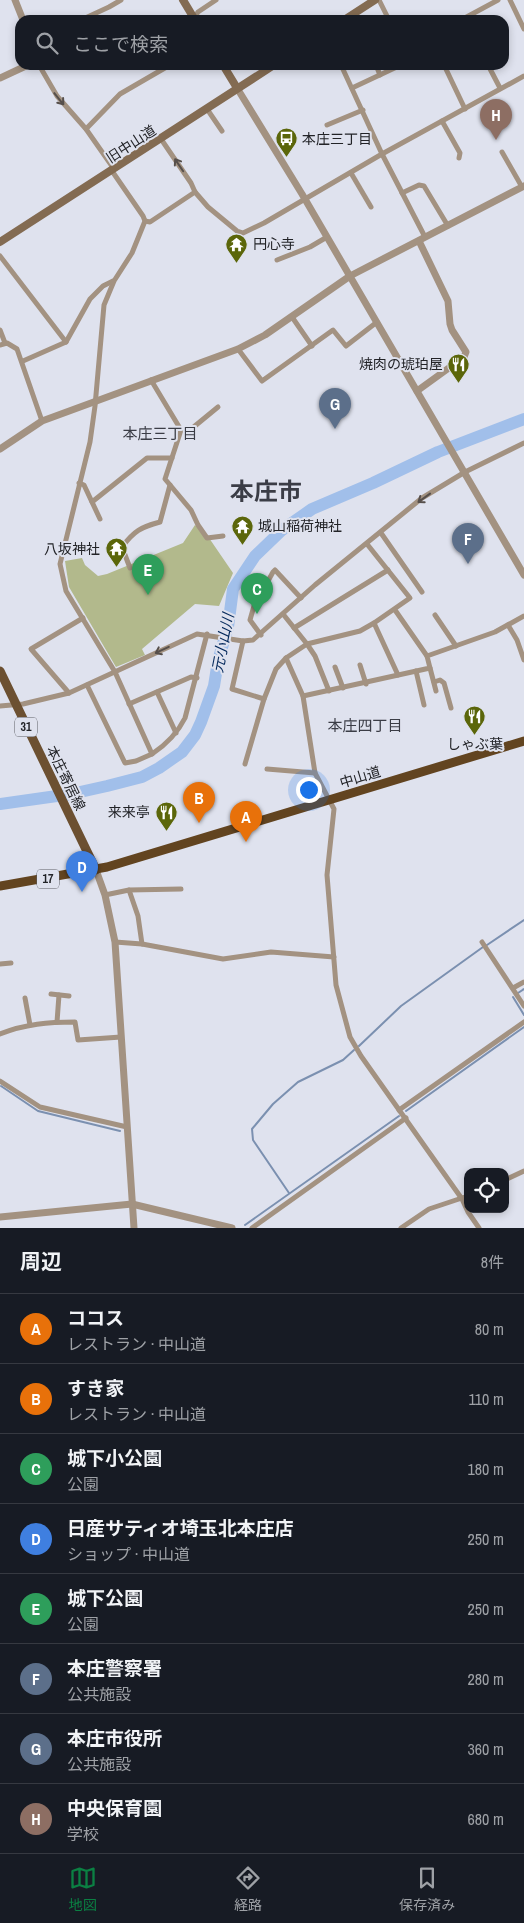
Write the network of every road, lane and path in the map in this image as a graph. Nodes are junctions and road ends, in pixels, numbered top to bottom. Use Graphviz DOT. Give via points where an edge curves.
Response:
graph roads {
  1 [pos="15,0"];
  2 [pos="121,0"];
  3 [pos="183,0"];
  4 [pos="216,0"];
  5 [pos="377,0"];
  6 [pos="498,0"];
  7 [pos="510,0"];
  8 [pos="21,15"];
  9 [pos="93,15"];
  10 [pos="192,15"];
  11 [pos="196,15"];
  12 [pos="357,15"];
  13 [pos="386,15"];
  14 [pos="472,15"];
  15 [pos="524,29"];
  16 [pos="17,70"];
  17 [pos="42,70"];
  18 [pos="161,70"];
  19 [pos="226,70"];
  20 [pos="266,70"];
  21 [pos="343,70"];
  22 [pos="378,70"];
  23 [pos="390,70"];
  24 [pos="446,70"];
  25 [pos="491,70"];
  26 [pos="380,75"];
  27 [pos="524,76"];
  28 [pos="0,78"];
  29 [pos="237,88"];
  30 [pos="352,88"];
  31 [pos="500,88"];
  32 [pos="465,108"];
  33 [pos="207,109"];
  34 [pos="363,110"];
  35 [pos="442,121"];
  36 [pos="326,125"];
  37 [pos="86,129"];
  38 [pos="222,131"];
  39 [pos="161,139"];
  40 [pos="502,152"];
  41 [pos="382,154"];
  42 [pos="459,158"];
  43 [pos="113,170"];
  44 [pos="351,173"];
  45 [pos="523,187"];
  46 [pos="195,192"];
  47 [pos="402,192"];
  48 [pos="305,199"];
  49 [pos="371,207"];
  50 [pos="145,221"];
  51 [pos="448,226"];
  52 [pos="327,237"];
  53 [pos="422,239"];
  54 [pos="0,242"];
  55 [pos="0,256"];
  56 [pos="277,260"];
  57 [pos="350,276"];
  58 [pos="114,281"];
  59 [pos="292,317"];
  60 [pos="377,322"];
  61 [pos="0,330"];
  62 [pos="66,342"];
  63 [pos="2,344"];
  64 [pos="312,346"];
  65 [pos="238,349"];
  66 [pos="23,361"];
  67 [pos="151,380"];
  68 [pos="417,391"];
  69 [pos="95,400"];
  70 [pos="218,406"];
  71 [pos="42,421"];
  72 [pos="181,430"];
  73 [pos="524,443"];
  74 [pos="0,449"];
  75 [pos="172,458"];
  76 [pos="465,472"];
  77 [pos="79,483"];
  78 [pos="170,485"];
  79 [pos="92,502"];
  80 [pos="100,519"];
  81 [pos="381,533"];
  82 [pos="223,536"];
  83 [pos="367,544"];
  84 [pos="130,568"];
  85 [pos="388,570"];
  86 [pos="524,574"];
  87 [pos="422,592"];
  88 [pos="301,598"];
  89 [pos="395,610"];
  90 [pos="283,614"];
  91 [pos="435,615"];
  92 [pos="524,616"];
  93 [pos="83,618"];
  94 [pos="374,623"];
  95 [pos="508,625"];
  96 [pos="294,628"];
  97 [pos="207,634"];
  98 [pos="261,634"];
  99 [pos="243,641"];
  100 [pos="307,644"];
  101 [pos="456,646"];
  102 [pos="427,656"];
  103 [pos="286,658"];
  104 [pos="524,660"];
  105 [pos="360,665"];
  106 [pos="335,667"];
  107 [pos="430,668"];
  108 [pos="0,671"];
  109 [pos="416,671"];
  110 [pos="115,672"];
  111 [pos="398,675"];
  112 [pos="197,678"];
  113 [pos="434,682"];
  114 [pos="366,684"];
  115 [pos="87,685"];
  116 [pos="343,688"];
  117 [pos="329,691"];
  118 [pos="436,691"];
  119 [pos="157,692"];
  120 [pos="69,693"];
  121 [pos="304,696"];
  122 [pos="264,699"];
  123 [pos="129,704"];
  124 [pos="16,705"];
  125 [pos="424,705"];
  126 [pos="0,706"];
  127 [pos="452,708"];
  128 [pos="176,733"];
  129 [pos="524,741"];
  130 [pos="152,754"];
  131 [pos="246,764"];
  132 [pos="267,769"];
  133 [pos="315,773"];
  134 [pos="330,801"];
  135 [pos="96,870"];
  136 [pos="0,886"];
  137 [pos="181,889"];
  138 [pos="128,890"];
  139 [pos="105,896"];
  140 [pos="115,942"];
  141 [pos="482,942"];
  142 [pos="142,944"];
  143 [pos="334,957"];
  144 [pos="0,964"];
  145 [pos="11,964"];
  146 [pos="524,982"];
  147 [pos="513,988"];
  148 [pos="51,994"];
  149 [pos="59,995"];
  150 [pos="69,996"];
  151 [pos="25,998"];
  152 [pos="524,1006"];
  153 [pos="57,1022"];
  154 [pos="524,1022"];
  155 [pos="30,1025"];
  156 [pos="0,1034"];
  157 [pos="122,1037"];
  158 [pos="0,1081"];
  159 [pos="399,1110"];
  160 [pos="406,1118"];
  161 [pos="127,1126"];
  162 [pos="524,1171"];
  163 [pos="509,1178"];
  164 [pos="464,1196"];
  165 [pos="464,1197"];
  166 [pos="132,1204"];
  167 [pos="469,1213"];
  168 [pos="0,1217"];
  169 [pos="134,1228"];
  170 [pos="232,1228"];
  171 [pos="252,1228"];
  172 [pos="401,1228"];
  173 [pos="479,1228"];
  1 -- 8 [label="street"];
  2 -- 9 [label="street"];
  3 -- 10 [label="main road"];
  4 -- 11 [label="street"];
  5 -- 12 [label="main road"];
  5 -- 13 [label="street"];
  6 -- 14 [label="street"];
  7 -- 15 [label="street"];
  16 -- 28 [label="street"];
  17 -- 37 [label="street, one-way" via="57,96"];
  18 -- 37 [label="street" via="120,94"];
  19 -- 29 [label="main road"];
  20 -- 29 [label="main road, 旧中山道"];
  21 -- 30 [label="street"];
  22 -- 26 [label="street"];
  23 -- 26 [label="street"];
  24 -- 32 [label="street"];
  25 -- 31 [label="street"];
  26 -- 30 [label="street"];
  27 -- 31 [label="street"];
  29 -- 33 [label="main road, 旧中山道"];
  29 -- 48 [label="street"];
  30 -- 34 [label="street"];
  31 -- 32 [label="street"];
  32 -- 35 [label="street"];
  33 -- 38 [label="street"];
  33 -- 39 [label="main road, 旧中山道"];
  34 -- 36 [label="street"];
  34 -- 41 [label="street"];
  35 -- 41 [label="street"];
  35 -- 42 [label="street" via="460,152"];
  37 -- 43 [label="street"];
  39 -- 43 [label="main road, 旧中山道"];
  46 -- 39 [label="street, one-way"];
  40 -- 45 [label="street"];
  41 -- 44 [label="street"];
  41 -- 47 [label="street"];
  43 -- 50 [label="street"];
  43 -- 54 [label="main road, 旧中山道"];
  44 -- 48 [label="street"];
  44 -- 49 [label="street"];
  45 -- 51 [label="street"];
  46 -- 48 [label="street" via="208,207 242,233"];
  46 -- 50 [label="street" via="150,222"];
  47 -- 51 [label="street" via="424,186"];
  47 -- 53 [label="street"];
  48 -- 52 [label="street"];
  50 -- 58 [label="street" via="132,253"];
  51 -- 53 [label="street"];
  52 -- 56 [label="street"];
  52 -- 57 [label="street"];
  53 -- 57 [label="street"];
  53 -- 68 [label="street" via="448,301 452,330 466,352 464,357"];
  55 -- 62 [label="street"];
  57 -- 59 [label="street"];
  57 -- 60 [label="street"];
  58 -- 62 [label="street" via="103,286 90,299"];
  58 -- 69 [label="street" via="104,305"];
  59 -- 64 [label="street"];
  59 -- 65 [label="street"];
  60 -- 64 [label="street" via="346,346 333,330"];
  60 -- 68 [label="street"];
  61 -- 63 [label="street"];
  62 -- 66 [label="street"];
  63 -- 66 [label="street" via="7,343 17,349"];
  64 -- 65 [label="street" via="262,381"];
  65 -- 67 [label="street"];
  66 -- 71 [label="street"];
  67 -- 69 [label="street"];
  67 -- 72 [label="street"];
  68 -- 76 [label="street"];
  69 -- 71 [label="street"];
  69 -- 77 [label="street" via="90,442"];
  70 -- 72 [label="street" via="190,430"];
  71 -- 74 [label="street"];
  72 -- 75 [label="street"];
  73 -- 76 [label="street"];
  75 -- 78 [label="street" via="166,479"];
  75 -- 79 [label="street" via="147,458"];
  76 -- 81 [label="street, one-way" via="422,498"];
  76 -- 86 [label="street"];
  77 -- 79 [label="street"];
  77 -- 93 [label="street" via="60,564 66,591"];
  78 -- 82 [label="street" via="191,510 207,538"];
  78 -- 84 [label="street" via="160,522 139,529 122,547"];
  79 -- 80 [label="street"];
  81 -- 83 [label="street"];
  81 -- 87 [label="street"];
  83 -- 85 [label="street"];
  83 -- 88 [label="street"];
  85 -- 89 [label="street" via="410,598"];
  85 -- 96 [label="street"];
  88 -- 90 [label="street"];
  88 -- 98 [label="street" via="275,570 254,606 250,620"];
  89 -- 94 [label="street"];
  89 -- 102 [label="street"];
  90 -- 96 [label="street"];
  90 -- 98 [label="street"];
  91 -- 101 [label="street"];
  92 -- 95 [label="street"];
  93 -- 110 [label="street"];
  93 -- 120 [label="street" via="30,649"];
  94 -- 100 [label="street" via="360,631"];
  94 -- 111 [label="street"];
  95 -- 101 [label="street"];
  95 -- 104 [label="street"];
  96 -- 100 [label="street"];
  97 -- 99 [label="street"];
  97 -- 110 [label="street, one-way" via="197,634"];
  97 -- 112 [label="street"];
  98 -- 99 [label="street" via="253,640"];
  99 -- 122 [label="street" via="232,689"];
  100 -- 103 [label="street"];
  100 -- 117 [label="street"];
  101 -- 102 [label="street"];
  102 -- 107 [label="street"];
  103 -- 121 [label="street"];
  103 -- 122 [label="street" via="276,668"];
  105 -- 114 [label="street"];
  106 -- 116 [label="street"];
  107 -- 109 [label="street"];
  107 -- 113 [label="street"];
  108 -- 124 [label="main road, 本庄寄居線 / 31"];
  109 -- 111 [label="street"];
  109 -- 125 [label="street"];
  110 -- 115 [label="street"];
  110 -- 123 [label="street"];
  111 -- 114 [label="street"];
  112 -- 119 [label="street" via="191,677"];
  112 -- 128 [label="street" via="188,710"];
  113 -- 118 [label="street"];
  113 -- 127 [label="street" via="440,680 444,683"];
  114 -- 116 [label="street"];
  115 -- 120 [label="street"];
  115 -- 130 [label="street" via="125,763"];
  116 -- 117 [label="street"];
  117 -- 121 [label="street"];
  119 -- 123 [label="street"];
  119 -- 128 [label="street"];
  120 -- 124 [label="street"];
  121 -- 133 [label="street"];
  122 -- 131 [label="street"];
  123 -- 130 [label="street"];
  124 -- 126 [label="street"];
  124 -- 135 [label="main road, 本庄寄居線 / 31"];
  128 -- 130 [label="street"];
  129 -- 134 [label="highway, 中山道 / 17"];
  132 -- 133 [label="street"];
  133 -- 134 [label="street"];
  134 -- 135 [label="highway, 中山道 / 17"];
  134 -- 143 [label="street" via="334,809 327,875"];
  135 -- 136 [label="highway, 中山道 / 17"];
  135 -- 139 [label="street"];
  137 -- 138 [label="street"];
  138 -- 139 [label="street"];
  138 -- 142 [label="street" via="138,916"];
  139 -- 140 [label="street"];
  140 -- 142 [label="street"];
  140 -- 157 [label="street"];
  141 -- 147 [label="street"];
  142 -- 143 [label="street" via="223,958 271,952"];
  143 -- 159 [label="street" via="336,985 350,1037"];
  144 -- 145 [label="street"];
  146 -- 147 [label="street"];
  147 -- 152 [label="street"];
  148 -- 149 [label="street"];
  149 -- 150 [label="street"];
  149 -- 153 [label="street"];
  151 -- 155 [label="street"];
  153 -- 155 [label="street"];
  153 -- 157 [label="street" via="75,1022 78,1040"];
  154 -- 159 [label="street"];
  155 -- 156 [label="street"];
  157 -- 161 [label="street"];
  158 -- 161 [label="street" via="40,1107"];
  159 -- 160 [label="street"];
  160 -- 164 [label="street"];
  160 -- 171 [label="street"];
  161 -- 166 [label="street"];
  162 -- 163 [label="street"];
  165 -- 172 [label="street" via="429,1209"];
  166 -- 168 [label="street"];
  166 -- 169 [label="street"];
  166 -- 170 [label="street"];
  167 -- 173 [label="street"];
}
